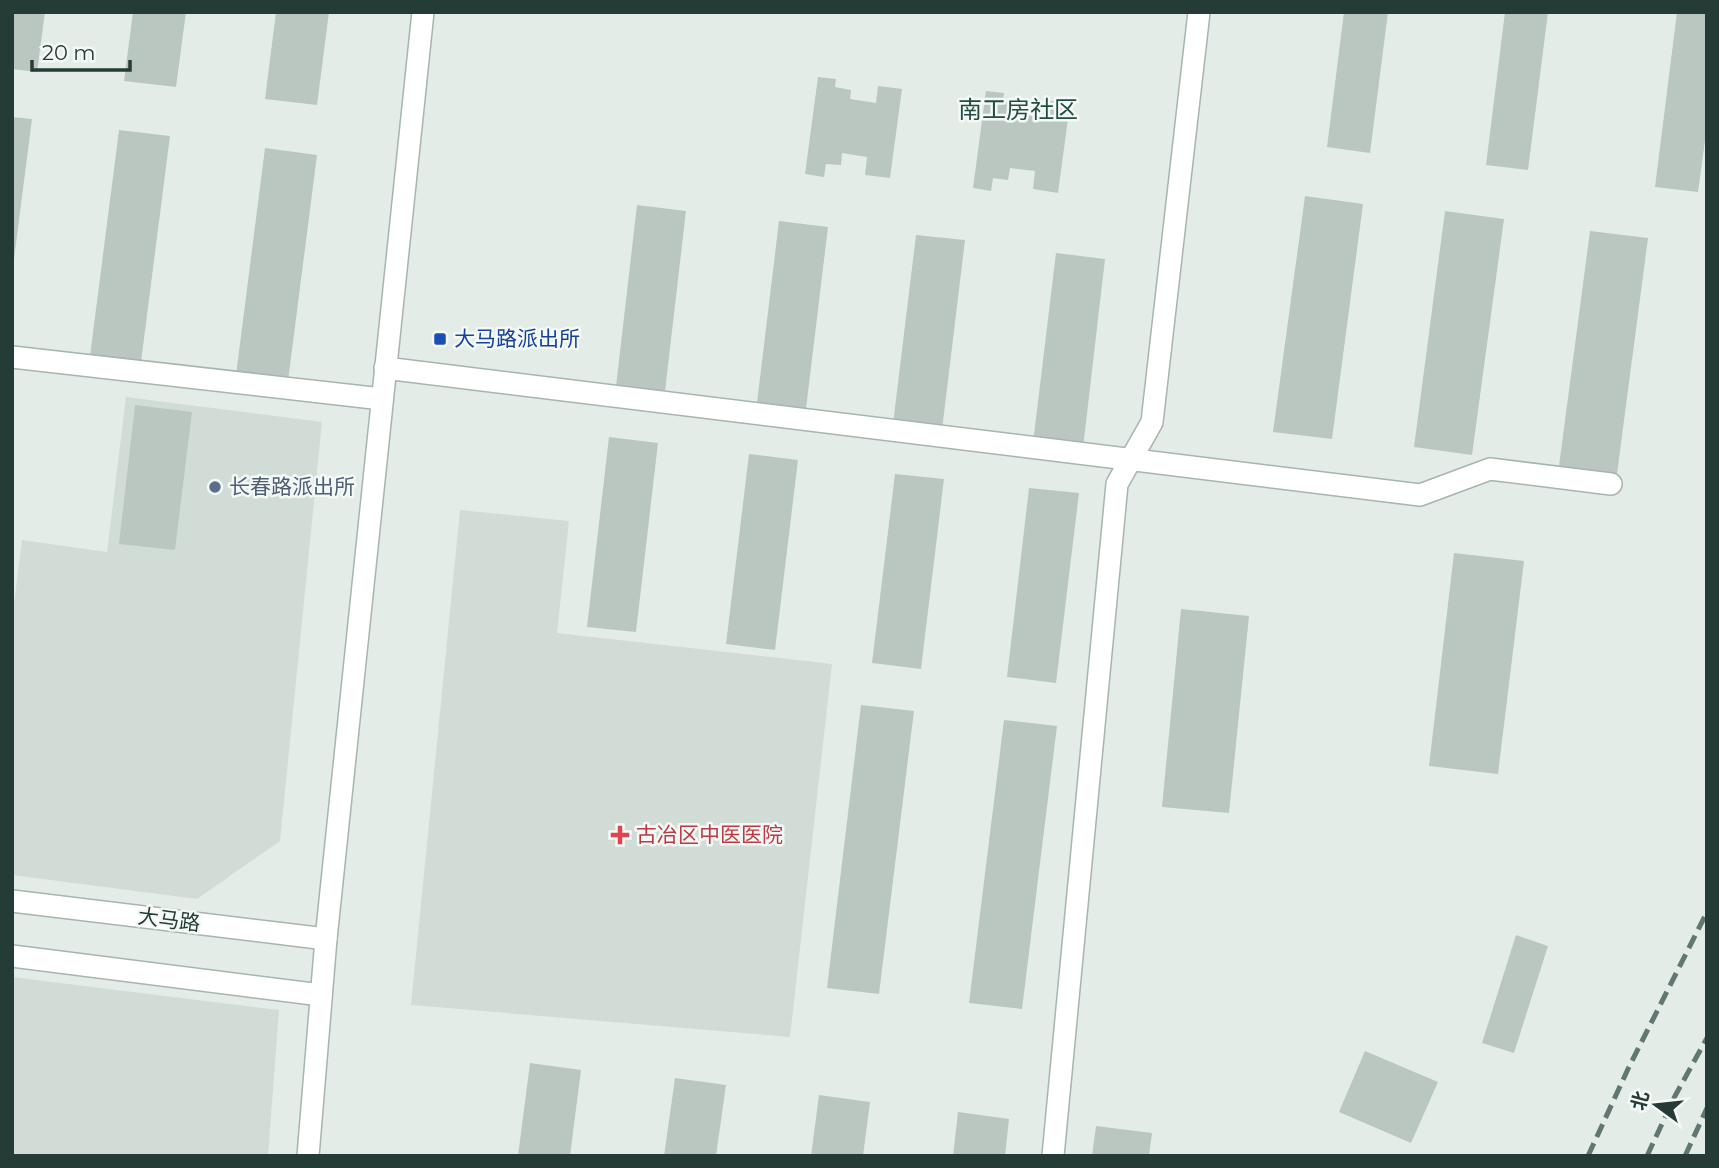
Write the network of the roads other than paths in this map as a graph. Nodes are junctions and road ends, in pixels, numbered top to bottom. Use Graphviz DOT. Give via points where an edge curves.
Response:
graph roads {
  1 [pos="423,12"];
  2 [pos="1199,12"];
  3 [pos="12,357"];
  4 [pos="385,368"];
  5 [pos="382,399"];
  6 [pos="1131,459"];
  7 [pos="1611,484"];
  8 [pos="12,901"];
  9 [pos="326,939"];
  10 [pos="12,956"];
  11 [pos="321,995"];
  12 [pos="308,1156"];
  13 [pos="1053,1156"];
  1 -- 4 [label="street"];
  2 -- 6 [label="street" via="1152,422"];
  3 -- 5 [label="street"];
  4 -- 5 [label="street"];
  4 -- 6 [label="street"];
  5 -- 9 [label="street"];
  6 -- 7 [label="street" via="1420,495 1490,469"];
  6 -- 13 [label="street" via="1117,484"];
  8 -- 9 [label="street, 大马路"];
  9 -- 11 [label="street"];
  10 -- 11 [label="street"];
  11 -- 12 [label="street"];
}
